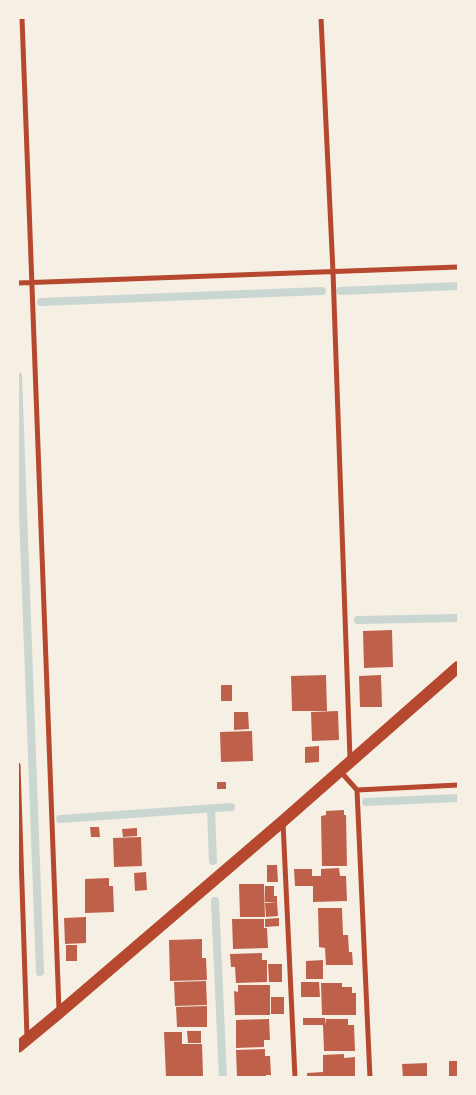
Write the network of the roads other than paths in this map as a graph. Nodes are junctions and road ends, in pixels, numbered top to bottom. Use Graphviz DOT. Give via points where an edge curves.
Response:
graph roads {
  1 [pos="22,18"];
  2 [pos="321,18"];
  3 [pos="458,267"];
  4 [pos="333,272"];
  5 [pos="18,283"];
  6 [pos="32,283"];
  7 [pos="458,667"];
  8 [pos="350,762"];
  9 [pos="18,765"];
  10 [pos="340,771"];
  11 [pos="458,785"];
  12 [pos="357,790"];
  13 [pos="283,821"];
  14 [pos="59,1013"];
  15 [pos="23,1043"];
  16 [pos="295,1078"];
  17 [pos="370,1078"];
  1 -- 6 [label="street"];
  2 -- 4 [label="street"];
  3 -- 4 [label="street"];
  4 -- 6 [label="street"];
  4 -- 8 [label="street"];
  5 -- 6 [label="street"];
  6 -- 14 [label="street"];
  7 -- 8 [label="main road"];
  8 -- 10 [label="main road"];
  9 -- 15 [label="street"];
  10 -- 12 [label="street"];
  10 -- 13 [label="main road"];
  11 -- 12 [label="street"];
  12 -- 17 [label="street"];
  13 -- 14 [label="main road"];
  13 -- 16 [label="street"];
  14 -- 15 [label="main road"];
}
